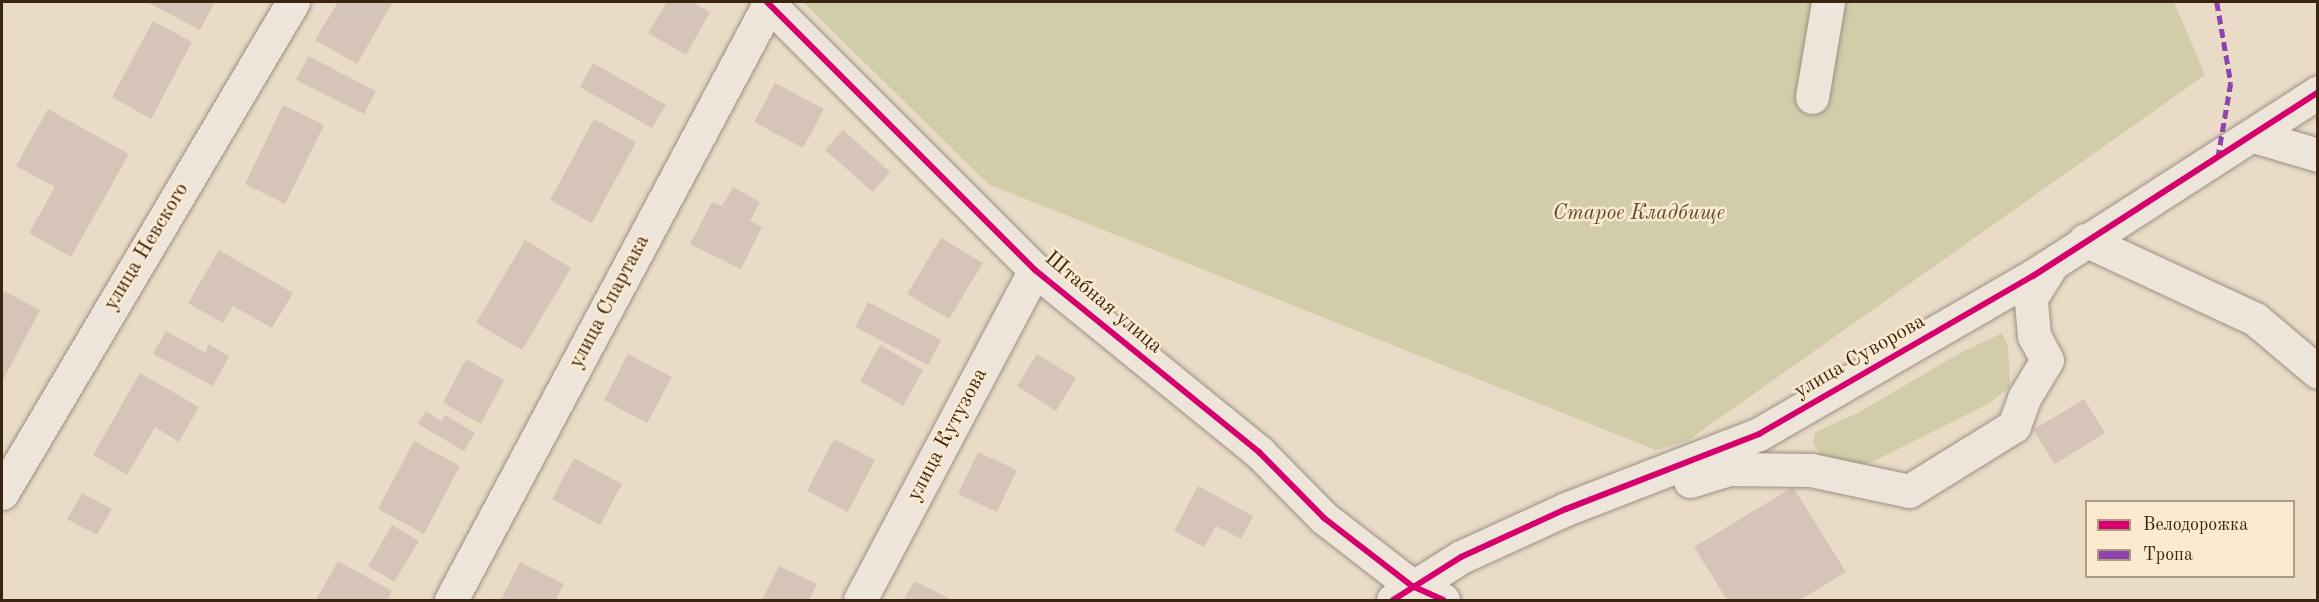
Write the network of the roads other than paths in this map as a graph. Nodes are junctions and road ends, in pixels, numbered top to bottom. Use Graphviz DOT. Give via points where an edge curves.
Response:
graph roads {
  1 [pos="293,2"];
  2 [pos="1828,2"];
  3 [pos="768,3"];
  4 [pos="2318,92"];
  5 [pos="1812,97"];
  6 [pos="2254,136"];
  7 [pos="2318,155"];
  8 [pos="2085,240"];
  9 [pos="2053,262"];
  10 [pos="1035,270"];
  11 [pos="2318,372"];
  12 [pos="1643,480"];
  13 [pos="2,493"];
  14 [pos="1403,593"];
  15 [pos="451,600"];
  16 [pos="860,600"];
  17 [pos="1443,600"];
  1 -- 13 [label="street, улица Невского"];
  2 -- 5 [label="street"];
  3 -- 10 [label="street, Штабная улица"];
  3 -- 15 [label="street, улица Спартака"];
  4 -- 6 [label="street, улица Суворова"];
  6 -- 7 [label="street"];
  6 -- 8 [label="street, улица Суворова"];
  8 -- 9 [label="street, улица Суворова"];
  8 -- 11 [label="street" via="2255,320"];
  9 -- 12 [label="street, улица Суворова" via="1759,435"];
  9 -- 12 [label="street" via="2031,298 2034,336 2047,360 2024,398 2014,426 1909,491 1811,470 1729,470 1695,481"];
  10 -- 14 [label="street, Штабная улица" via="1259,452"];
  10 -- 16 [label="street, улица Кутузова"];
  12 -- 14 [label="street, улица Суворова" via="1461,556"];
  14 -- 17 [label="street, Штабная улица"];
}
